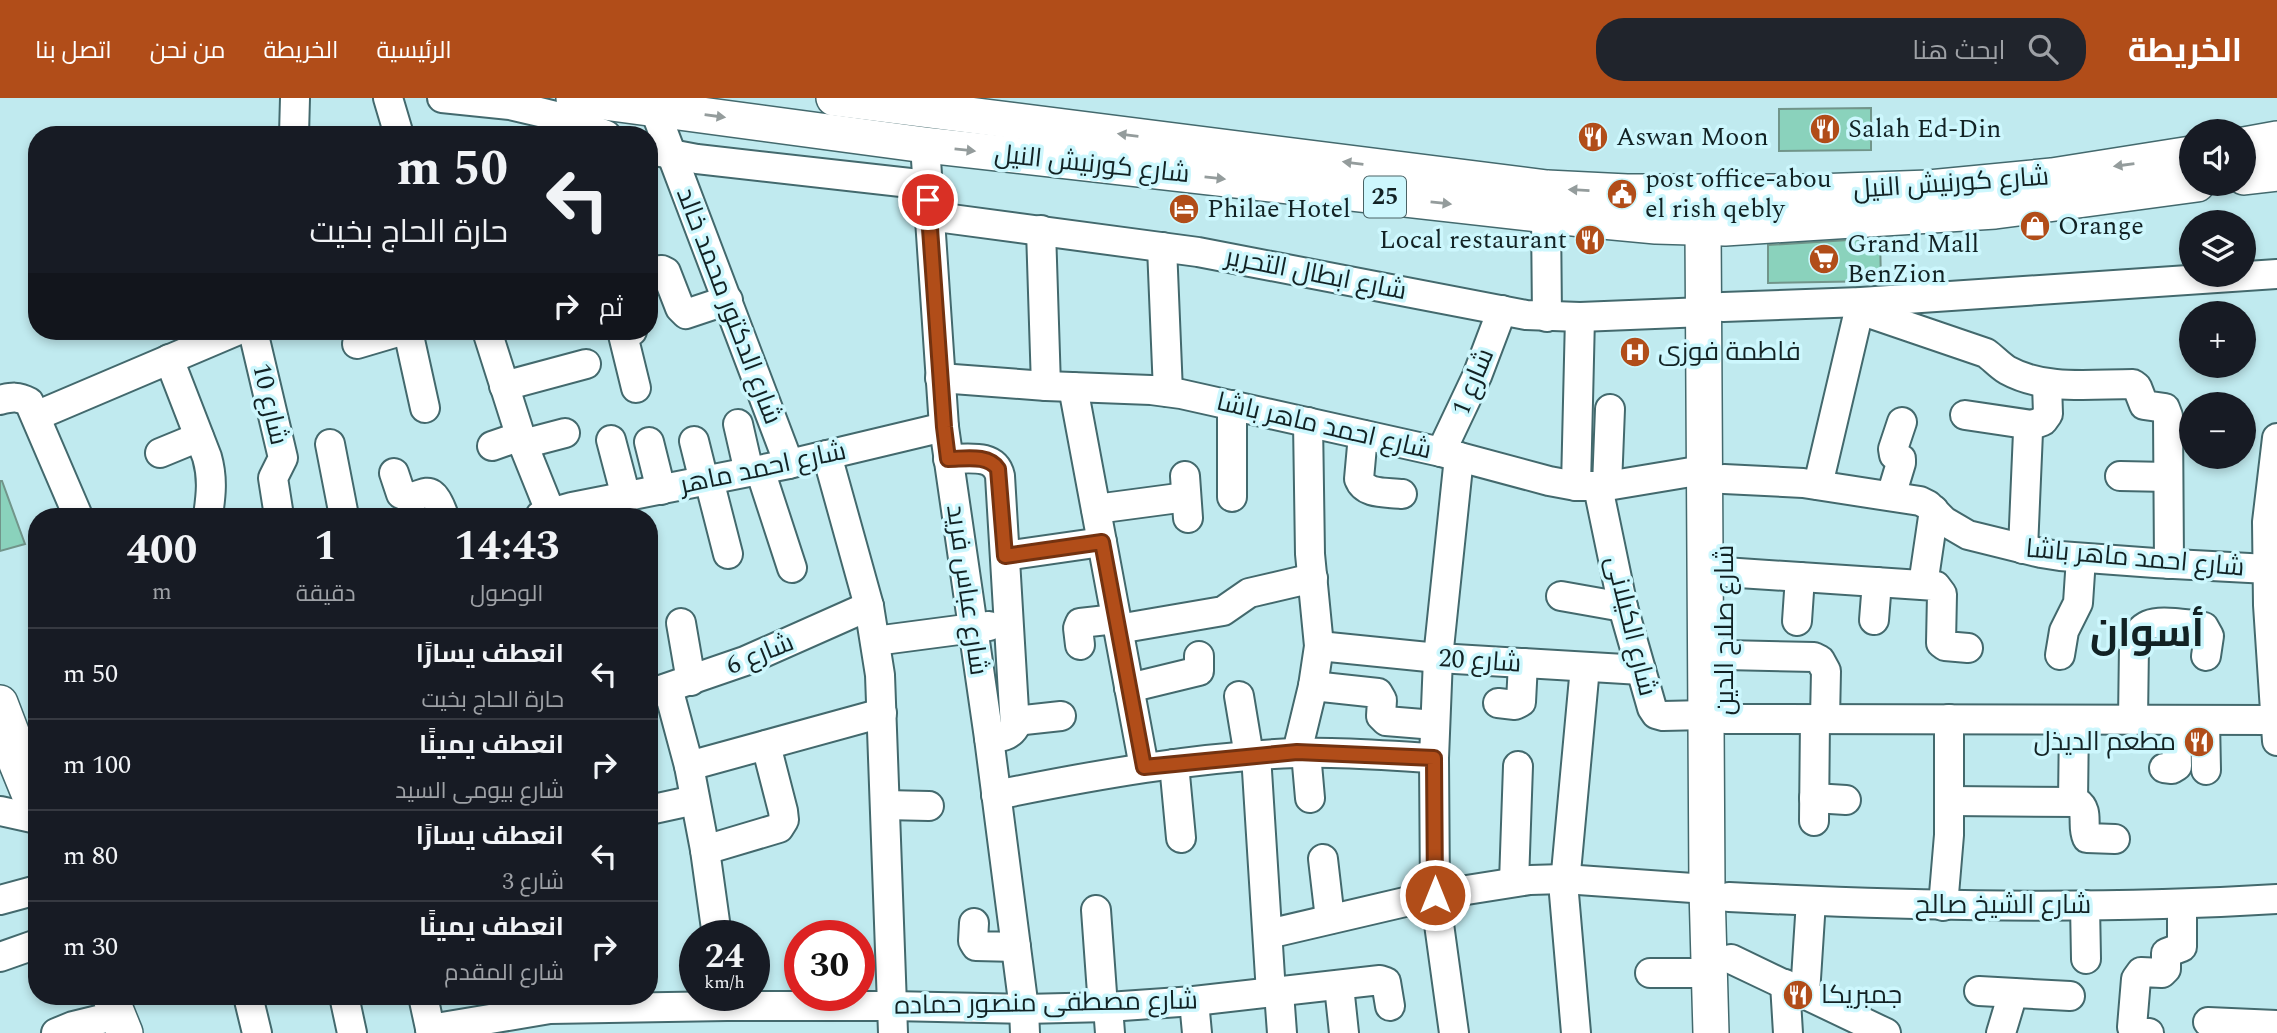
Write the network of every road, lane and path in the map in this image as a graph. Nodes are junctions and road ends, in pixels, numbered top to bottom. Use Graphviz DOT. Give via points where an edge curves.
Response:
graph roads {
  1 [pos="295,98"];
  2 [pos="388,98"];
  3 [pos="442,98"];
  4 [pos="574,98"];
  5 [pos="834,98"];
  6 [pos="654,108"];
  7 [pos="294,126"];
  8 [pos="396,126"];
  9 [pos="581,126"];
  10 [pos="656,126"];
  11 [pos="2277,139"];
  12 [pos="2256,143"];
  13 [pos="925,145"];
  14 [pos="660,152"];
  15 [pos="2179,156"];
  16 [pos="2277,173"];
  17 [pos="2256,176"];
  18 [pos="928,185"];
  19 [pos="2179,186"];
  20 [pos="1816,192"];
  21 [pos="1546,215"];
  22 [pos="929,216"];
  23 [pos="1714,228"];
  24 [pos="1041,230"];
  25 [pos="1162,247"];
  26 [pos="658,270"];
  27 [pos="2277,274"];
  28 [pos="728,300"];
  29 [pos="1860,306"];
  30 [pos="1713,309"];
  31 [pos="1502,310"];
  32 [pos="1548,317"];
  33 [pos="1580,317"];
  34 [pos="214,340"];
  35 [pos="255,340"];
  36 [pos="410,340"];
  37 [pos="490,340"];
  38 [pos="625,340"];
  39 [pos="169,359"];
  40 [pos="586,364"];
  41 [pos="940,378"];
  42 [pos="2047,384"];
  43 [pos="504,386"];
  44 [pos="1059,386"];
  45 [pos="636,388"];
  46 [pos="1168,392"];
  47 [pos="0,400"];
  48 [pos="1232,405"];
  49 [pos="425,408"];
  50 [pos="1610,409"];
  51 [pos="1965,415"];
  52 [pos="36,416"];
  53 [pos="1308,422"];
  54 [pos="1902,422"];
  55 [pos="738,424"];
  56 [pos="2032,425"];
  57 [pos="944,427"];
  58 [pos="565,433"];
  59 [pos="1363,435"];
  60 [pos="199,437"];
  61 [pos="2277,438"];
  62 [pos="522,440"];
  63 [pos="611,440"];
  64 [pos="694,441"];
  65 [pos="649,442"];
  66 [pos="330,444"];
  67 [pos="492,446"];
  68 [pos="160,453"];
  69 [pos="827,455"];
  70 [pos="1450,455"];
  71 [pos="948,459"];
  72 [pos="789,464"];
  73 [pos="754,471"];
  74 [pos="394,472"];
  75 [pos="1713,475"];
  76 [pos="2120,476"];
  77 [pos="2168,477"];
  78 [pos="706,481"];
  79 [pos="1818,485"];
  80 [pos="1594,486"];
  81 [pos="661,490"];
  82 [pos="1402,494"];
  83 [pos="1891,496"];
  84 [pos="626,497"];
  85 [pos="1186,497"];
  86 [pos="1232,497"];
  87 [pos="75,508"];
  88 [pos="209,508"];
  89 [pos="278,508"];
  90 [pos="342,508"];
  91 [pos="441,508"];
  92 [pos="546,508"];
  93 [pos="578,508"];
  94 [pos="1096,509"];
  95 [pos="1934,510"];
  96 [pos="1102,542"];
  97 [pos="2023,549"];
  98 [pos="729,554"];
  99 [pos="1005,556"];
  100 [pos="2081,558"];
  101 [pos="2169,564"];
  102 [pos="792,568"];
  103 [pos="2268,569"];
  104 [pos="1724,572"];
  105 [pos="1800,577"];
  106 [pos="1313,578"];
  107 [pos="1877,582"];
  108 [pos="1923,585"];
  109 [pos="1561,596"];
  110 [pos="2273,605"];
  111 [pos="869,606"];
  112 [pos="1623,607"];
  113 [pos="1874,620"];
  114 [pos="1797,621"];
  115 [pos="681,623"];
  116 [pos="1009,623"];
  117 [pos="1117,624"];
  118 [pos="973,628"];
  119 [pos="875,640"];
  120 [pos="1080,645"];
  121 [pos="1319,646"];
  122 [pos="1968,648"];
  123 [pos="2060,654"];
  124 [pos="1724,655"];
  125 [pos="1199,656"];
  126 [pos="2206,656"];
  127 [pos="1438,658"];
  128 [pos="1523,663"];
  129 [pos="1585,667"];
  130 [pos="1641,670"];
  131 [pos="1313,686"];
  132 [pos="670,688"];
  133 [pos="1129,688"];
  134 [pos="1239,696"];
  135 [pos="0,703"];
  136 [pos="1498,703"];
  137 [pos="882,713"];
  138 [pos="1061,716"];
  139 [pos="1716,717"];
  140 [pos="1820,719"];
  141 [pos="1949,719"];
  142 [pos="2074,720"];
  143 [pos="2133,720"];
  144 [pos="2176,720"];
  145 [pos="2205,720"];
  146 [pos="1015,721"];
  147 [pos="1435,724"];
  148 [pos="2275,730"];
  149 [pos="989,738"];
  150 [pos="766,745"];
  151 [pos="1302,752"];
  152 [pos="1252,756"];
  153 [pos="1434,758"];
  154 [pos="1174,764"];
  155 [pos="10,765"];
  156 [pos="689,766"];
  157 [pos="1518,766"];
  158 [pos="1144,767"];
  159 [pos="2164,768"];
  160 [pos="2206,770"];
  161 [pos="996,795"];
  162 [pos="28,797"];
  163 [pos="1310,797"];
  164 [pos="695,800"];
  165 [pos="1846,800"];
  166 [pos="1950,802"];
  167 [pos="2073,802"];
  168 [pos="885,805"];
  169 [pos="929,806"];
  170 [pos="658,808"];
  171 [pos="0,811"];
  172 [pos="28,817"];
  173 [pos="1181,838"];
  174 [pos="2115,839"];
  175 [pos="705,850"];
  176 [pos="1324,859"];
  177 [pos="1564,878"];
  178 [pos="1514,882"];
  179 [pos="28,892"];
  180 [pos="1718,893"];
  181 [pos="1435,895"];
  182 [pos="2277,899"];
  183 [pos="0,900"];
  184 [pos="1811,901"];
  185 [pos="2085,905"];
  186 [pos="2182,905"];
  187 [pos="1943,906"];
  188 [pos="1096,909"];
  189 [pos="1330,919"];
  190 [pos="716,920"];
  191 [pos="974,923"];
  192 [pos="1268,934"];
  193 [pos="28,947"];
  194 [pos="1016,947"];
  195 [pos="0,957"];
  196 [pos="2086,960"];
  197 [pos="1720,966"];
  198 [pos="1650,973"];
  199 [pos="1339,986"];
  200 [pos="2022,986"];
  201 [pos="1795,989"];
  202 [pos="1979,991"];
  203 [pos="1275,993"];
  204 [pos="2070,996"];
  205 [pos="1194,1001"];
  206 [pos="679,1004"];
  207 [pos="250,1005"];
  208 [pos="346,1005"];
  209 [pos="425,1005"];
  210 [pos="770,1006"];
  211 [pos="1390,1006"];
  212 [pos="547,1012"];
  213 [pos="118,1015"];
  214 [pos="1107,1016"];
  215 [pos="892,1019"];
  216 [pos="1024,1021"];
  217 [pos="2208,1021"];
  218 [pos="2277,1025"];
  219 [pos="430,1031"];
  220 [pos="56,1033"];
  221 [pos="257,1033"];
  222 [pos="352,1033"];
  223 [pos="1197,1033"];
  224 [pos="1282,1033"];
  225 [pos="1344,1033"];
  226 [pos="1454,1033"];
  227 [pos="1576,1033"];
  228 [pos="1711,1033"];
  229 [pos="1734,1033"];
  230 [pos="1788,1033"];
  231 [pos="1886,1033"];
  232 [pos="2000,1033"];
  233 [pos="2149,1033"];
  1 -- 7 [label="street"];
  2 -- 8 [label="street"];
  3 -- 9 [label="street" via="541,112"];
  4 -- 6 [label="main road, شارع كورنيش النيل / 25"];
  20 -- 5 [label="main road, شارع كورنيش النيل / 25, one-way" via="1547,188"];
  6 -- 10 [label="street, شارع الدكتور محمد خالد"];
  6 -- 13 [label="main road, شارع كورنيش النيل / 25, one-way"];
  11 -- 12 [label="main road"];
  13 -- 18 [label="street, شارع عباس فريد"];
  13 -- 21 [label="main road, شارع كورنيش النيل / 25, one-way"];
  14 -- 18 [label="street"];
  14 -- 28 [label="street, شارع الدكتور محمد خالد"];
  15 -- 20 [label="main road, شارع كورنيش النيل / 25, one-way" via="1992,182"];
  16 -- 17 [label="main road"];
  18 -- 22 [label="street, شارع عباس فريد"];
  19 -- 23 [label="main road, شارع كورنيش النيل / 25" via="1995,211"];
  20 -- 23 [label="main road" via="1790,205 1730,212"];
  21 -- 23 [label="main road, شارع كورنيش النيل / 25"];
  21 -- 32 [label="street"];
  22 -- 24 [label="street, شارع ابطال التحرير"];
  22 -- 41 [label="street, شارع عباس فريد"];
  23 -- 30 [label="main road, شارع صلاح الدين"];
  24 -- 25 [label="street, شارع ابطال التحرير"];
  24 -- 44 [label="street"];
  25 -- 31 [label="street, شارع ابطال التحرير"];
  25 -- 46 [label="street"];
  26 -- 28 [label="street" via="666,272 686,314"];
  27 -- 29 [label="street, شارع ابطال التحرير"];
  28 -- 72 [label="street, شارع الدكتور محمد خالد"];
  29 -- 30 [label="street, شارع ابطال التحرير"];
  29 -- 42 [label="street" via="1986,353 2010,371"];
  29 -- 79 [label="street"];
  30 -- 33 [label="street, شارع ابطال التحرير"];
  30 -- 75 [label="main road, شارع صلاح الدين"];
  31 -- 32 [label="street, شارع ابطال التحرير"];
  31 -- 70 [label="street, شارع 1"];
  32 -- 33 [label="street, شارع ابطال التحرير"];
  33 -- 80 [label="street"];
  34 -- 39 [label="street"];
  35 -- 89 [label="street, شارع 10" via="283,458 273,478"];
  36 -- 49 [label="street"];
  37 -- 43 [label="street"];
  38 -- 45 [label="street"];
  39 -- 52 [label="street"];
  39 -- 60 [label="street"];
  40 -- 43 [label="street"];
  41 -- 44 [label="street, شارع احمد ماهر باشا"];
  41 -- 57 [label="street, شارع عباس فريد"];
  42 -- 56 [label="street" via="2048,414"];
  42 -- 77 [label="street" via="2137,387 2144,405 2168,412"];
  43 -- 62 [label="street"];
  44 -- 46 [label="street, شارع احمد ماهر باشا"];
  44 -- 94 [label="street"];
  46 -- 48 [label="street, شارع احمد ماهر باشا"];
  47 -- 52 [label="street" via="22,398"];
  48 -- 53 [label="street, شارع احمد ماهر باشا"];
  48 -- 86 [label="street"];
  50 -- 80 [label="street, شارع الكيلانى"];
  51 -- 56 [label="street"];
  52 -- 87 [label="street"];
  53 -- 59 [label="street, شارع احمد ماهر باشا"];
  53 -- 106 [label="street"];
  54 -- 83 [label="street" via="1892,449 1901,463"];
  55 -- 73 [label="street"];
  56 -- 97 [label="street"];
  57 -- 69 [label="street, شارع احمد ماهر"];
  57 -- 71 [label="street, شارع عباس فريد"];
  58 -- 62 [label="street"];
  59 -- 70 [label="street, شارع احمد ماهر باشا"];
  59 -- 82 [label="street" via="1360,484 1366,490"];
  60 -- 68 [label="street"];
  60 -- 88 [label="street" via="211,473"];
  61 -- 103 [label="street" via="2267,522"];
  62 -- 67 [label="street"];
  62 -- 92 [label="street"];
  63 -- 84 [label="street"];
  64 -- 78 [label="street"];
  65 -- 81 [label="street"];
  66 -- 90 [label="street"];
  69 -- 72 [label="street, شارع احمد ماهر"];
  69 -- 111 [label="street"];
  70 -- 80 [label="street, شارع احمد ماهر باشا" via="1549,481"];
  70 -- 127 [label="street, شارع 1"];
  71 -- 99 [label="street" via="988,460 998,469"];
  71 -- 118 [label="street, شارع عباس فريد"];
  72 -- 73 [label="street, شارع احمد ماهر"];
  73 -- 78 [label="street, شارع احمد ماهر"];
  73 -- 102 [label="street"];
  74 -- 91 [label="street" via="401,494 432,493"];
  75 -- 79 [label="street, شارع احمد ماهر باشا"];
  75 -- 80 [label="street, شارع احمد ماهر باشا"];
  75 -- 104 [label="main road, شارع صلاح الدين"];
  75 -- 139 [label="main road, شارع صلاح الدين"];
  76 -- 77 [label="street"];
  77 -- 101 [label="street"];
  78 -- 81 [label="street, شارع احمد ماهر"];
  78 -- 98 [label="street"];
  79 -- 83 [label="street, شارع احمد ماهر باشا"];
  80 -- 112 [label="street, شارع الكيلانى"];
  81 -- 84 [label="street, شارع احمد ماهر"];
  83 -- 95 [label="street, شارع احمد ماهر باشا" via="1920,501"];
  84 -- 93 [label="street, شارع احمد ماهر"];
  85 -- 94 [label="street"];
  94 -- 96 [label="street"];
  95 -- 97 [label="street, شارع احمد ماهر باشا" via="1968,535"];
  95 -- 108 [label="street"];
  96 -- 99 [label="street"];
  96 -- 117 [label="street"];
  97 -- 100 [label="street, شارع احمد ماهر باشا"];
  99 -- 116 [label="street"];
  100 -- 101 [label="street, شارع احمد ماهر باشا"];
  100 -- 123 [label="street" via="2078,603 2064,631"];
  101 -- 103 [label="street, شارع احمد ماهر باشا"];
  103 -- 110 [label="street"];
  104 -- 105 [label="street"];
  104 -- 124 [label="main road, شارع صلاح الدين"];
  105 -- 107 [label="street"];
  105 -- 114 [label="street"];
  106 -- 117 [label="street" via="1249,593 1223,611"];
  106 -- 121 [label="street"];
  107 -- 108 [label="street"];
  107 -- 113 [label="street"];
  108 -- 122 [label="street" via="1936,586 1942,594 1942,645"];
  109 -- 112 [label="street"];
  110 -- 148 [label="street"];
  111 -- 119 [label="street"];
  111 -- 132 [label="street, شارع 6" via="772,650"];
  112 -- 130 [label="street, شارع الكيلانى"];
  115 -- 132 [label="street"];
  116 -- 118 [label="street"];
  116 -- 146 [label="street"];
  117 -- 120 [label="street" via="1080,623"];
  117 -- 133 [label="street"];
  118 -- 119 [label="street"];
  118 -- 149 [label="street, شارع عباس فريد"];
  119 -- 137 [label="street"];
  121 -- 127 [label="street, شارع 20"];
  121 -- 131 [label="street"];
  124 -- 139 [label="main road, شارع صلاح الدين"];
  124 -- 140 [label="street" via="1820,660 1826,671"];
  125 -- 133 [label="street" via="1199,671"];
  126 -- 143 [label="street" via="2209,636 2204,627 2158,621 2141,629 2134,645"];
  127 -- 128 [label="street, شارع 20"];
  127 -- 147 [label="street, شارع 1"];
  128 -- 129 [label="street, شارع 20"];
  128 -- 136 [label="street" via="1521,702"];
  129 -- 130 [label="street, شارع 20"];
  129 -- 177 [label="street"];
  130 -- 139 [label="street, شارع الكيلانى" via="1656,714"];
  131 -- 147 [label="street" via="1378,693 1386,721"];
  131 -- 151 [label="street"];
  132 -- 156 [label="street"];
  133 -- 158 [label="street"];
  134 -- 152 [label="street"];
  135 -- 155 [label="main road" via="16,745"];
  137 -- 150 [label="street"];
  137 -- 168 [label="street"];
  138 -- 146 [label="street"];
  139 -- 140 [label="street"];
  139 -- 180 [label="main road, شارع صلاح الدين"];
  140 -- 141 [label="street"];
  140 -- 165 [label="street" via="1814,809"];
  141 -- 142 [label="street"];
  141 -- 166 [label="street"];
  142 -- 143 [label="street"];
  142 -- 167 [label="street"];
  143 -- 144 [label="street"];
  144 -- 145 [label="street"];
  144 -- 159 [label="street" via="2177,766"];
  145 -- 148 [label="street"];
  145 -- 160 [label="street"];
  146 -- 149 [label="street" via="1012,733"];
  147 -- 153 [label="street, شارع 1"];
  149 -- 161 [label="street, شارع عباس فريد"];
  150 -- 156 [label="street"];
  150 -- 175 [label="street" via="784,820 779,828"];
  151 -- 152 [label="street"];
  151 -- 153 [label="street"];
  151 -- 163 [label="street"];
  152 -- 154 [label="street"];
  152 -- 192 [label="street"];
  153 -- 181 [label="street, شارع 1"];
  154 -- 158 [label="street"];
  154 -- 173 [label="street"];
  155 -- 162 [label="main road"];
  156 -- 164 [label="street"];
  157 -- 178 [label="street"];
  158 -- 161 [label="street"];
  161 -- 194 [label="street, شارع عباس فريد"];
  164 -- 170 [label="street"];
  164 -- 175 [label="street"];
  166 -- 167 [label="street"];
  166 -- 187 [label="street"];
  167 -- 174 [label="street" via="2084,808 2087,838"];
  168 -- 169 [label="street"];
  168 -- 215 [label="street"];
  171 -- 172 [label="street"];
  175 -- 190 [label="street"];
  176 -- 189 [label="street"];
  177 -- 178 [label="street, شارع الشيخ صالح"];
  177 -- 180 [label="street, شارع الشيخ صالح"];
  177 -- 227 [label="street"];
  178 -- 181 [label="street, شارع الشيخ صالح"];
  179 -- 183 [label="street"];
  180 -- 184 [label="street, شارع الشيخ صالح"];
  180 -- 197 [label="main road, شارع صلاح الدين"];
  181 -- 189 [label="street, شارع الشيخ صالح"];
  181 -- 226 [label="street, شارع 1"];
  182 -- 186 [label="street, شارع الشيخ صالح"];
  184 -- 187 [label="street, شارع الشيخ صالح"];
  184 -- 201 [label="street"];
  185 -- 186 [label="street, شارع الشيخ صالح"];
  185 -- 187 [label="street, شارع الشيخ صالح" via="2009,918"];
  185 -- 196 [label="street"];
  186 -- 233 [label="street" via="2182,947 2166,953 2164,971 2141,972 2136,979 2132,1027"];
  188 -- 214 [label="street"];
  189 -- 192 [label="street, شارع الشيخ صالح"];
  191 -- 194 [label="street" via="976,946"];
  192 -- 203 [label="street"];
  193 -- 195 [label="street"];
  194 -- 216 [label="street, شارع عباس فريد"];
  197 -- 198 [label="street"];
  197 -- 201 [label="street"];
  197 -- 228 [label="main road, شارع صلاح الدين"];
  197 -- 229 [label="main road, شارع صلاح الدين"];
  199 -- 203 [label="street, شارع مصطفى منصور حماده"];
  199 -- 211 [label="street, شارع مصطفى منصور حماده" via="1383,980"];
  199 -- 225 [label="street"];
  200 -- 202 [label="street"];
  200 -- 204 [label="street"];
  200 -- 232 [label="street"];
  201 -- 230 [label="street"];
  201 -- 231 [label="street"];
  203 -- 205 [label="street, شارع مصطفى منصور حماده"];
  203 -- 224 [label="street"];
  205 -- 214 [label="street, شارع مصطفى منصور حماده"];
  205 -- 223 [label="street"];
  206 -- 212 [label="street, شارع مصطفى منصور حماده"];
  207 -- 221 [label="street"];
  208 -- 222 [label="street"];
  209 -- 219 [label="street"];
  210 -- 215 [label="street, شارع مصطفى منصور حماده"];
  212 -- 219 [label="street, شارع مصطفى منصور حماده"];
  213 -- 220 [label="street"];
  214 -- 216 [label="street, شارع مصطفى منصور حماده"];
  215 -- 216 [label="street, شارع مصطفى منصور حماده"];
  217 -- 218 [label="street"];
}
